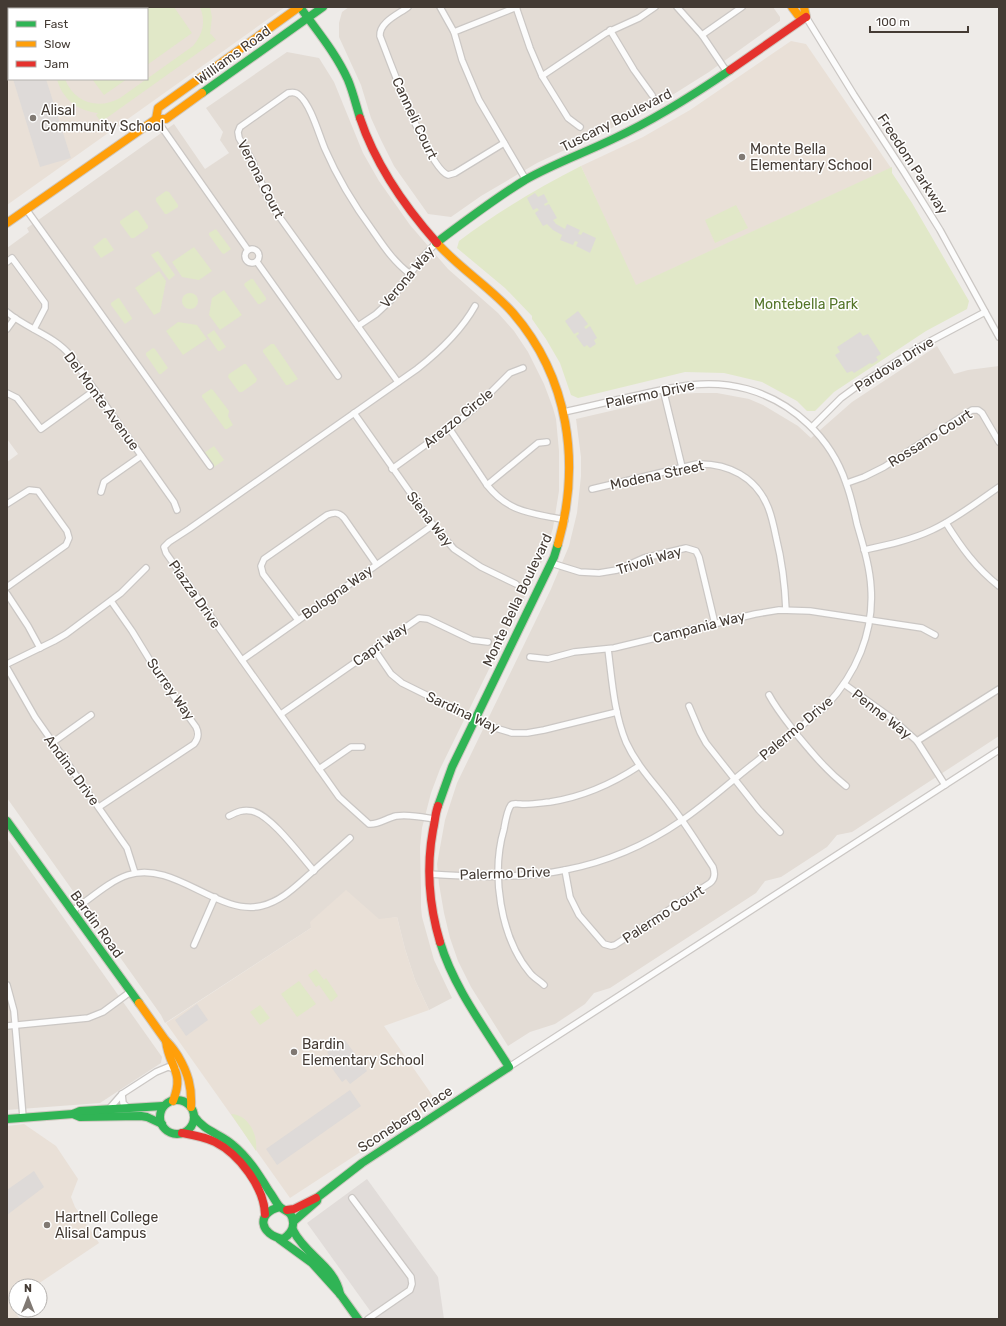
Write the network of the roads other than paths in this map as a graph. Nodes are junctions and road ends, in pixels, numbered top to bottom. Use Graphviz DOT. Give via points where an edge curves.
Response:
graph roads {
  1 [pos="300,7"];
  2 [pos="323,7"];
  3 [pos="408,7"];
  4 [pos="440,7"];
  5 [pos="516,7"];
  6 [pos="655,7"];
  7 [pos="678,7"];
  8 [pos="742,7"];
  9 [pos="792,7"];
  10 [pos="804,7"];
  11 [pos="806,17"];
  12 [pos="308,18"];
  13 [pos="610,30"];
  14 [pos="454,32"];
  15 [pos="702,35"];
  16 [pos="727,72"];
  17 [pos="542,76"];
  18 [pos="652,95"];
  19 [pos="156,119"];
  20 [pos="580,127"];
  21 [pos="504,143"];
  22 [pos="526,180"];
  23 [pos="26,209"];
  24 [pos="7,223"];
  25 [pos="436,243"];
  26 [pos="248,250"];
  27 [pos="7,262"];
  28 [pos="257,262"];
  29 [pos="410,274"];
  30 [pos="475,306"];
  31 [pos="7,312"];
  32 [pos="985,312"];
  33 [pos="15,318"];
  34 [pos="358,326"];
  35 [pos="7,329"];
  36 [pos="34,329"];
  37 [pos="999,337"];
  38 [pos="523,368"];
  39 [pos="338,376"];
  40 [pos="398,382"];
  41 [pos="663,389"];
  42 [pos="95,390"];
  43 [pos="7,393"];
  44 [pos="564,412"];
  45 [pos="354,413"];
  46 [pos="812,427"];
  47 [pos="449,428"];
  48 [pos="548,442"];
  49 [pos="999,442"];
  50 [pos="141,456"];
  51 [pos="210,466"];
  52 [pos="682,467"];
  53 [pos="392,469"];
  54 [pos="846,483"];
  55 [pos="487,485"];
  56 [pos="999,487"];
  57 [pos="592,489"];
  58 [pos="101,492"];
  59 [pos="7,504"];
  60 [pos="177,510"];
  61 [pos="565,520"];
  62 [pos="946,523"];
  63 [pos="433,525"];
  64 [pos="864,550"];
  65 [pos="552,563"];
  66 [pos="376,564"];
  67 [pos="146,568"];
  68 [pos="516,584"];
  69 [pos="999,586"];
  70 [pos="7,587"];
  71 [pos="7,594"];
  72 [pos="111,601"];
  73 [pos="786,610"];
  74 [pos="298,620"];
  75 [pos="870,620"];
  76 [pos="715,624"];
  77 [pos="935,635"];
  78 [pos="488,642"];
  79 [pos="40,648"];
  80 [pos="374,649"];
  81 [pos="608,649"];
  82 [pos="530,657"];
  83 [pos="242,660"];
  84 [pos="7,664"];
  85 [pos="7,668"];
  86 [pos="844,684"];
  87 [pos="999,690"];
  88 [pos="769,695"];
  89 [pos="689,706"];
  90 [pos="617,712"];
  91 [pos="281,714"];
  92 [pos="91,715"];
  93 [pos="476,718"];
  94 [pos="794,731"];
  95 [pos="917,742"];
  96 [pos="52,743"];
  97 [pos="362,747"];
  98 [pos="999,750"];
  99 [pos="639,766"];
  100 [pos="319,769"];
  101 [pos="734,779"];
  102 [pos="945,785"];
  103 [pos="846,786"];
  104 [pos="99,807"];
  105 [pos="229,816"];
  106 [pos="434,819"];
  107 [pos="682,820"];
  108 [pos="7,821"];
  109 [pos="780,832"];
  110 [pos="350,838"];
  111 [pos="314,870"];
  112 [pos="565,870"];
  113 [pos="134,873"];
  114 [pos="429,874"];
  115 [pos="498,875"];
  116 [pos="215,897"];
  117 [pos="72,911"];
  118 [pos="194,945"];
  119 [pos="7,985"];
  120 [pos="544,985"];
  121 [pos="130,992"];
  122 [pos="15,1025"];
  123 [pos="7,1026"];
  124 [pos="166,1042"];
  125 [pos="509,1067"];
  126 [pos="176,1069"];
  127 [pos="122,1094"];
  128 [pos="173,1101"];
  129 [pos="163,1106"];
  130 [pos="191,1107"];
  131 [pos="130,1109"];
  132 [pos="108,1110"];
  133 [pos="73,1114"];
  134 [pos="194,1116"];
  135 [pos="23,1117"];
  136 [pos="7,1118"];
  137 [pos="162,1124"];
  138 [pos="182,1133"];
  139 [pos="318,1197"];
  140 [pos="352,1198"];
  141 [pos="283,1209"];
  142 [pos="265,1214"];
  143 [pos="294,1221"];
  144 [pos="293,1230"];
  145 [pos="279,1239"];
  146 [pos="340,1294"];
  147 [pos="358,1319"];
  148 [pos="368,1319"];
  1 -- 12 [label="street, Monte Bella Boulevard"];
  1 -- 19 [label="street, Williams Road" via="158,108"];
  2 -- 12 [label="street, Williams Road"];
  3 -- 21 [label="street, Canneli Court" via="383,25 380,36 415,124 440,169 448,175 455,173"];
  4 -- 14 [label="street"];
  5 -- 14 [label="street"];
  5 -- 17 [label="street"];
  6 -- 13 [label="street" via="639,18"];
  7 -- 15 [label="street"];
  8 -- 15 [label="street"];
  9 -- 11 [label="street, Freedom Parkway" via="798,15"];
  10 -- 11 [label="street, Freedom Parkway"];
  11 -- 16 [label="street, Tuscany Boulevard"];
  11 -- 32 [label="street, Freedom Parkway" via="924,203"];
  12 -- 19 [label="street, Williams Road" via="166,119"];
  12 -- 25 [label="street, Monte Bella Boulevard" via="347,76 367,137 381,164"];
  13 -- 17 [label="street"];
  13 -- 18 [label="street"];
  14 -- 21 [label="street" via="474,88"];
  15 -- 16 [label="street"];
  16 -- 22 [label="street, Tuscany Boulevard" via="640,126"];
  17 -- 20 [label="street" via="569,120"];
  19 -- 23 [label="street, Williams Road"];
  19 -- 26 [label="street"];
  21 -- 22 [label="street"];
  22 -- 25 [label="street, Tuscany Boulevard" via="475,213"];
  23 -- 24 [label="street, Williams Road"];
  23 -- 51 [label="street"];
  25 -- 29 [label="street, Verona Way"];
  25 -- 44 [label="street, Monte Bella Boulevard" via="499,298 518,319 547,366"];
  26 -- 28 [label="street" via="257,251"];
  26 -- 28 [label="street" via="244,256 245,260 250,263"];
  27 -- 36 [label="street" via="12,258 45,303"];
  28 -- 39 [label="street"];
  29 -- 34 [label="street, Verona Way" via="390,301"];
  29 -- 34 [label="street, Verona Court" via="391,256 348,194 331,164 312,116 300,95 288,93 240,127 239,138 252,160 269,201"];
  30 -- 40 [label="street, Piazza Drive" via="450,340 428,361"];
  31 -- 33 [label="street, Del Monte Avenue"];
  32 -- 37 [label="street, Freedom Parkway"];
  32 -- 46 [label="street, Pardova Drive" via="923,345 856,387"];
  33 -- 35 [label="street"];
  33 -- 36 [label="street, Del Monte Avenue"];
  34 -- 40 [label="street, Verona Court"];
  36 -- 42 [label="street, Del Monte Avenue" via="65,348"];
  38 -- 47 [label="street, Arezzo Circle" via="510,373 477,406"];
  40 -- 45 [label="street, Piazza Drive"];
  41 -- 44 [label="street, Palermo Drive"];
  41 -- 46 [label="street, Palermo Drive" via="707,383 748,389 780,403"];
  41 -- 52 [label="street"];
  42 -- 43 [label="street" via="41,429 17,398"];
  42 -- 50 [label="street, Del Monte Avenue"];
  44 -- 61 [label="street, Monte Bella Boulevard" via="570,472"];
  45 -- 53 [label="street, Siena Way"];
  45 -- 83 [label="street, Piazza Drive" via="164,547"];
  46 -- 54 [label="street, Palermo Drive" via="833,454"];
  47 -- 53 [label="street, Arezzo Circle"];
  47 -- 55 [label="street"];
  48 -- 55 [label="street" via="538,444"];
  49 -- 54 [label="street, Rossano Court" via="982,414 978,410 972,410 884,467"];
  50 -- 58 [label="street" via="104,482"];
  50 -- 60 [label="street, Del Monte Avenue"];
  52 -- 57 [label="street, Modena Street"];
  52 -- 73 [label="street, Modena Street" via="706,464 726,467 752,482 761,494 769,509 779,551"];
  53 -- 63 [label="street, Siena Way"];
  54 -- 64 [label="street, Palermo Drive"];
  55 -- 61 [label="street" via="498,497 513,507"];
  56 -- 62 [label="street"];
  59 -- 70 [label="street" via="29,490 38,491 70,538 66,545"];
  61 -- 65 [label="street, Monte Bella Boulevard"];
  62 -- 64 [label="street" via="918,536"];
  62 -- 69 [label="street" via="963,550 985,575"];
  63 -- 66 [label="street, Bologna Way"];
  63 -- 68 [label="street, Siena Way" via="466,559"];
  64 -- 75 [label="street, Palermo Drive" via="872,588"];
  65 -- 76 [label="street, Trivoli Way" via="580,572 599,573 617,570 652,556 686,548 693,549 698,553"];
  65 -- 93 [label="street, Monte Bella Boulevard"];
  66 -- 74 [label="street, Bologna Way"];
  66 -- 74 [label="street" via="342,515 336,513 327,516 264,559 261,566 264,574"];
  67 -- 72 [label="street"];
  71 -- 79 [label="street"];
  72 -- 79 [label="street" via="66,634"];
  72 -- 104 [label="street, Surrey Way" via="159,676 196,726 198,734 194,744"];
  73 -- 75 [label="street, Campania Way"];
  73 -- 76 [label="street, Campania Way" via="764,612"];
  74 -- 83 [label="street, Bologna Way"];
  75 -- 77 [label="street, Campania Way" via="922,628"];
  75 -- 86 [label="street, Palermo Drive" via="863,648"];
  76 -- 81 [label="street, Campania Way"];
  78 -- 80 [label="street, Capri Way" via="472,640 428,619 419,618"];
  79 -- 84 [label="street"];
  80 -- 91 [label="street, Capri Way"];
  80 -- 93 [label="street, Sardina Way" via="391,674 402,683"];
  81 -- 82 [label="street, Campania Way" via="574,652 543,660"];
  81 -- 90 [label="street"];
  83 -- 91 [label="street, Piazza Drive"];
  85 -- 96 [label="street, Andina Drive"];
  86 -- 94 [label="street, Palermo Drive" via="826,706"];
  86 -- 95 [label="street, Penne Way" via="890,717"];
  87 -- 95 [label="street"];
  88 -- 94 [label="street"];
  89 -- 101 [label="street" via="702,737"];
  90 -- 93 [label="street, Sardina Way" via="527,733 504,731"];
  90 -- 99 [label="street" via="626,742"];
  91 -- 100 [label="street, Piazza Drive"];
  92 -- 96 [label="street"];
  93 -- 106 [label="street, Monte Bella Boulevard" via="446,781"];
  94 -- 101 [label="street, Palermo Drive"];
  94 -- 103 [label="street" via="824,767"];
  95 -- 102 [label="street, Penne Way"];
  96 -- 104 [label="street, Andina Drive"];
  97 -- 100 [label="street" via="351,748"];
  98 -- 102 [label="street"];
  99 -- 107 [label="street"];
  99 -- 115 [label="street" via="589,792 552,801 512,804 503,833"];
  100 -- 106 [label="street, Piazza Drive" via="339,797 369,824 402,815"];
  101 -- 107 [label="street, Palermo Drive"];
  101 -- 109 [label="street"];
  102 -- 125 [label="street"];
  104 -- 113 [label="street, Andina Drive" via="127,848"];
  105 -- 111 [label="street" via="242,810 262,815"];
  106 -- 114 [label="street, Monte Bella Boulevard"];
  107 -- 112 [label="street, Palermo Drive" via="625,852"];
  107 -- 112 [label="street, Palermo Court" via="713,867 713,880 615,945 604,944 579,915 570,897"];
  108 -- 117 [label="street, Bardin Road"];
  110 -- 111 [label="street"];
  111 -- 116 [label="street" via="284,896 261,906 241,906"];
  112 -- 115 [label="street, Palermo Drive" via="529,875"];
  113 -- 116 [label="street" via="150,872 162,875"];
  113 -- 117 [label="street" via="114,881"];
  114 -- 115 [label="street, Palermo Drive"];
  114 -- 125 [label="street, Monte Bella Boulevard" via="434,922 449,968 463,995"];
  115 -- 120 [label="street" via="502,908 512,940 531,974"];
  116 -- 118 [label="street"];
  117 -- 121 [label="street, Bardin Road"];
  119 -- 122 [label="street" via="13,1003"];
  121 -- 122 [label="street" via="103,1012 88,1018"];
  121 -- 124 [label="street, Bardin Road"];
  122 -- 123 [label="street"];
  122 -- 135 [label="street"];
  124 -- 126 [label="street, Bardin Road" via="166,1048"];
  124 -- 130 [label="street, Bardin Road" via="172,1047 190,1079"];
  125 -- 139 [label="street, Sconeberg Place" via="362,1163"];
  126 -- 127 [label="street" via="163,1069"];
  126 -- 128 [label="street, Bardin Road" via="178,1086"];
  127 -- 131 [label="street" via="123,1103"];
  127 -- 132 [label="street"];
  128 -- 129 [label="street"];
  128 -- 130 [label="street" via="185,1102"];
  129 -- 131 [label="street"];
  129 -- 137 [label="street"];
  130 -- 134 [label="street"];
  131 -- 132 [label="street"];
  132 -- 133 [label="street" via="80,1111"];
  133 -- 135 [label="street"];
  133 -- 137 [label="street" via="80,1117 141,1116"];
  134 -- 138 [label="street" via="189,1129"];
  134 -- 141 [label="street" via="203,1128 226,1140 238,1151"];
  135 -- 136 [label="street"];
  137 -- 138 [label="street" via="166,1130 174,1134"];
  138 -- 142 [label="street" via="208,1138 231,1152 261,1192"];
  139 -- 141 [label="street, Sconeberg Place" via="294,1209"];
  139 -- 143 [label="street, Sconeberg Place" via="317,1201"];
  140 -- 148 [label="street" via="411,1278 412,1284 410,1290"];
  141 -- 142 [label="street" via="271,1209"];
  141 -- 143 [label="street"];
  142 -- 145 [label="street" via="265,1231"];
  143 -- 144 [label="street"];
  144 -- 145 [label="street" via="287,1237"];
  144 -- 146 [label="street" via="304,1247 331,1275 340,1288"];
  145 -- 146 [label="street" via="309,1260"];
  146 -- 147 [label="street"];
}
